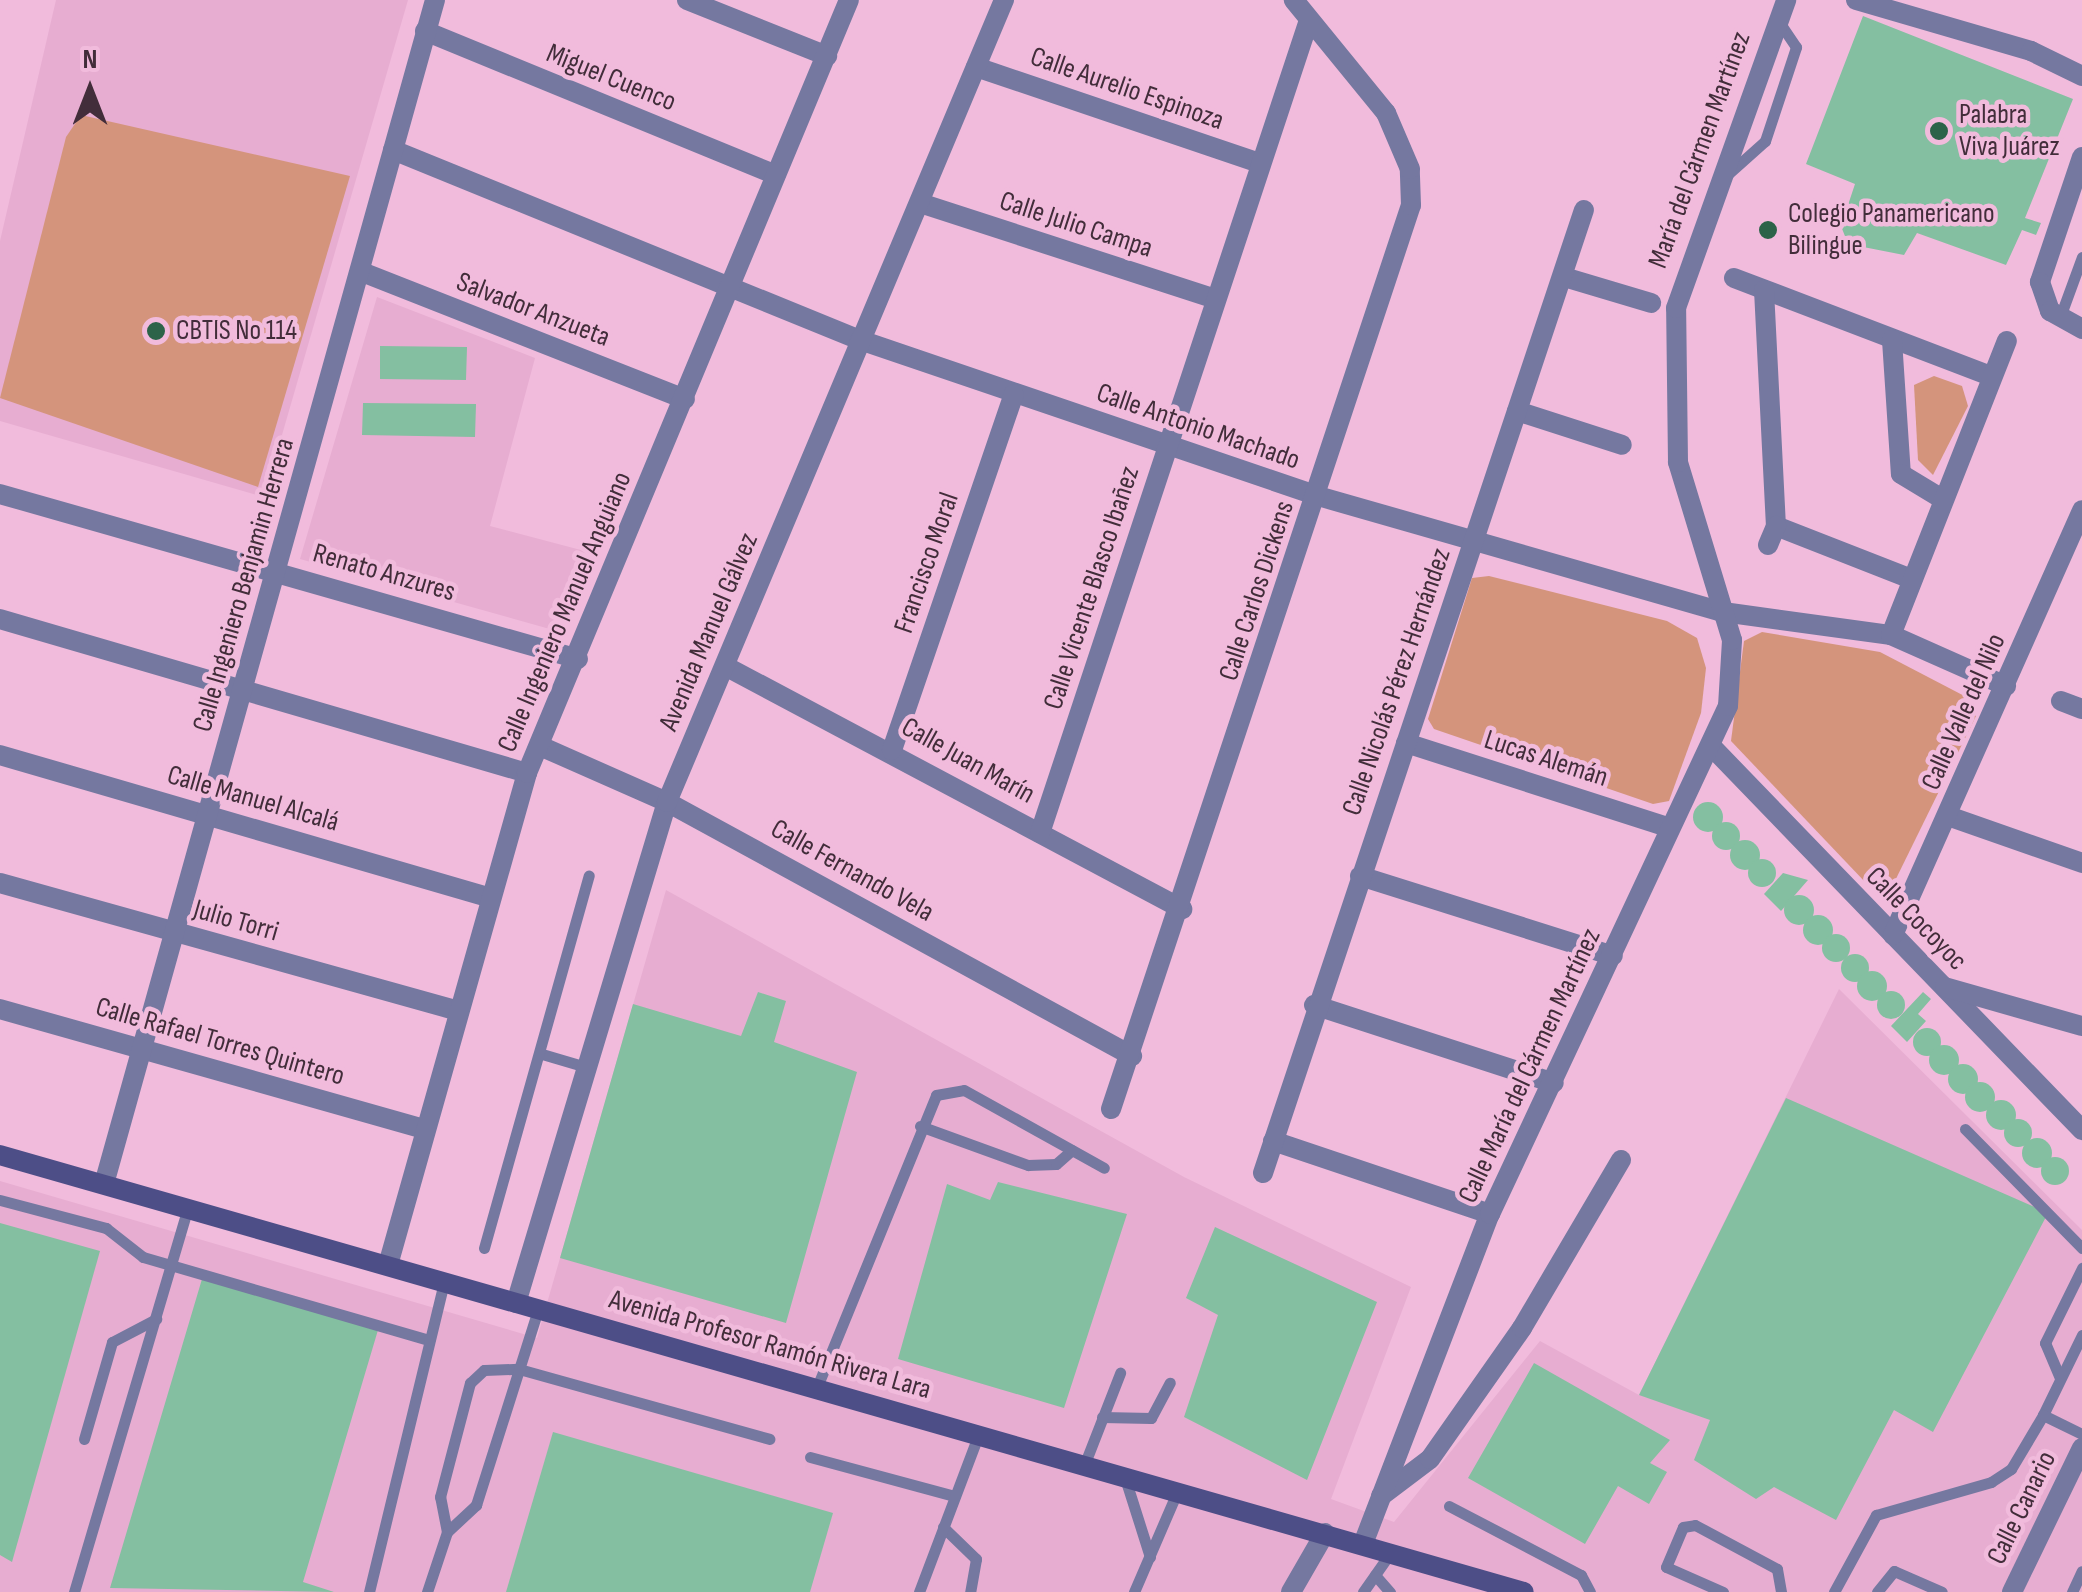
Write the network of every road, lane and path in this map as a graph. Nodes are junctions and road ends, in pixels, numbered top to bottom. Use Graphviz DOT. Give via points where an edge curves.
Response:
graph roads {
  1 [pos="435,0"];
  2 [pos="686,0"];
  3 [pos="849,0"];
  4 [pos="1004,0"];
  5 [pos="1294,0"];
  6 [pos="1856,0"];
  7 [pos="1783,6"];
  8 [pos="1309,20"];
  9 [pos="426,32"];
  10 [pos="827,56"];
  11 [pos="976,68"];
  12 [pos="2082,76"];
  13 [pos="392,150"];
  14 [pos="2082,157"];
  15 [pos="1260,163"];
  16 [pos="776,175"];
  17 [pos="1714,182"];
  18 [pos="920,203"];
  19 [pos="1584,210"];
  20 [pos="2082,257"];
  21 [pos="362,272"];
  22 [pos="1564,277"];
  23 [pos="1734,278"];
  24 [pos="1764,290"];
  25 [pos="732,291"];
  26 [pos="1215,299"];
  27 [pos="1651,302"];
  28 [pos="2073,324"];
  29 [pos="860,340"];
  30 [pos="1892,340"];
  31 [pos="2006,342"];
  32 [pos="1991,376"];
  33 [pos="1014,394"];
  34 [pos="685,399"];
  35 [pos="1516,411"];
  36 [pos="1168,445"];
  37 [pos="1622,445"];
  38 [pos="0,494"];
  39 [pos="1318,496"];
  40 [pos="1939,497"];
  41 [pos="2082,510"];
  42 [pos="1473,542"];
  43 [pos="278,570"];
  44 [pos="1908,578"];
  45 [pos="1724,612"];
  46 [pos="0,619"];
  47 [pos="1891,634"];
  48 [pos="578,659"];
  49 [pos="725,666"];
  50 [pos="2006,686"];
  51 [pos="242,690"];
  52 [pos="2061,701"];
  53 [pos="2082,709"];
  54 [pos="1406,743"];
  55 [pos="540,746"];
  56 [pos="1712,746"];
  57 [pos="892,750"];
  58 [pos="0,755"];
  59 [pos="527,773"];
  60 [pos="667,802"];
  61 [pos="207,813"];
  62 [pos="1948,816"];
  63 [pos="1670,828"];
  64 [pos="1040,832"];
  65 [pos="2082,863"];
  66 [pos="590,875"];
  67 [pos="1360,876"];
  68 [pos="0,884"];
  69 [pos="491,898"];
  70 [pos="1182,909"];
  71 [pos="175,932"];
  72 [pos="1893,935"];
  73 [pos="1613,956"];
  74 [pos="1944,986"];
  75 [pos="1314,1005"];
  76 [pos="0,1009"];
  77 [pos="458,1011"];
  78 [pos="2082,1026"];
  79 [pos="141,1048"];
  80 [pos="542,1054"];
  81 [pos="1132,1056"];
  82 [pos="586,1067"];
  83 [pos="1554,1084"];
  84 [pos="1111,1109"];
  85 [pos="920,1126"];
  86 [pos="425,1129"];
  87 [pos="1965,1129"];
  88 [pos="2082,1130"];
  89 [pos="1273,1141"];
  90 [pos="1072,1150"];
  91 [pos="0,1155"];
  92 [pos="1621,1160"];
  93 [pos="1104,1168"];
  94 [pos="1263,1173"];
  95 [pos="104,1184"];
  96 [pos="0,1200"];
  97 [pos="188,1207"];
  98 [pos="1490,1214"];
  99 [pos="484,1248"];
  100 [pos="2082,1248"];
  101 [pos="172,1262"];
  102 [pos="388,1265"];
  103 [pos="2082,1268"];
  104 [pos="444,1282"];
  105 [pos="516,1303"];
  106 [pos="538,1309"];
  107 [pos="156,1319"];
  108 [pos="2082,1335"];
  109 [pos="429,1340"];
  110 [pos="519,1369"];
  111 [pos="1120,1373"];
  112 [pos="2060,1378"];
  113 [pos="1170,1383"];
  114 [pos="817,1387"];
  115 [pos="2043,1415"];
  116 [pos="1102,1417"];
  117 [pos="979,1432"];
  118 [pos="2082,1434"];
  119 [pos="84,1438"];
  120 [pos="769,1438"];
  121 [pos="2082,1448"];
  122 [pos="810,1457"];
  123 [pos="1085,1463"];
  124 [pos="1124,1474"];
  125 [pos="1179,1489"];
  126 [pos="955,1496"];
  127 [pos="1381,1496"];
  128 [pos="1450,1506"];
  129 [pos="943,1526"];
  130 [pos="447,1532"];
  131 [pos="1324,1533"];
  132 [pos="1363,1544"];
  133 [pos="1391,1552"];
  134 [pos="1150,1557"];
  135 [pos="2082,1571"];
  136 [pos="1375,1575"];
  137 [pos="74,1592"];
  138 [pos="369,1592"];
  139 [pos="427,1592"];
  140 [pos="918,1592"];
  141 [pos="970,1592"];
  142 [pos="1134,1592"];
  143 [pos="1291,1592"];
  144 [pos="1363,1592"];
  145 [pos="1390,1592"];
  146 [pos="1524,1592"];
  147 [pos="1590,1592"];
  148 [pos="1722,1592"];
  149 [pos="1782,1592"];
  150 [pos="1834,1592"];
  151 [pos="1877,1592"];
  152 [pos="1942,1592"];
  153 [pos="2012,1592"];
  154 [pos="2072,1592"];
  1 -- 9 [label="street, Calle Ingeniero Benjamin Herrera"];
  2 -- 10 [label="street"];
  3 -- 10 [label="street, Calle Ingeniero Manuel Anguiano"];
  4 -- 11 [label="street, Avenida Manuel Gálvez"];
  5 -- 8 [label="street, Calle Carlos Dickens"];
  6 -- 12 [label="street" via="2032,51"];
  7 -- 17 [label="street, María del Cármen Martínez"];
  7 -- 17 [label="lane" via="1796,47 1765,141"];
  8 -- 15 [label="street, Calle Vicente Blasco Ibañez"];
  8 -- 39 [label="street, Calle Carlos Dickens" via="1386,113 1412,186"];
  9 -- 13 [label="street, Calle Ingeniero Benjamin Herrera"];
  9 -- 16 [label="street, Miguel Cuenco"];
  10 -- 16 [label="street, Calle Ingeniero Manuel Anguiano"];
  11 -- 15 [label="street, Calle Aurelio Espinoza"];
  11 -- 18 [label="street, Avenida Manuel Gálvez"];
  13 -- 21 [label="street, Calle Ingeniero Benjamin Herrera"];
  13 -- 25 [label="street, Calle Antonio Machado"];
  14 -- 28 [label="street" via="2040,282"];
  15 -- 26 [label="street, Calle Vicente Blasco Ibañez"];
  16 -- 25 [label="street, Calle Ingeniero Manuel Anguiano"];
  17 -- 45 [label="street, María del Cármen Martínez" via="1676,308 1675,424"];
  18 -- 26 [label="street, Calle Julio Campa"];
  18 -- 29 [label="street, Avenida Manuel Gálvez"];
  19 -- 22 [label="street, Calle Nicolás Pérez Hernández"];
  20 -- 28 [label="lane"];
  21 -- 34 [label="street, Salvador Anzueta"];
  21 -- 43 [label="street, Calle Ingeniero Benjamin Herrera"];
  22 -- 27 [label="street"];
  22 -- 35 [label="street, Calle Nicolás Pérez Hernández"];
  23 -- 24 [label="street"];
  24 -- 30 [label="street"];
  24 -- 44 [label="street" via="1772,536"];
  25 -- 29 [label="street, Calle Antonio Machado"];
  25 -- 34 [label="street, Calle Ingeniero Manuel Anguiano"];
  26 -- 36 [label="street, Calle Vicente Blasco Ibañez"];
  29 -- 33 [label="street, Calle Antonio Machado"];
  29 -- 49 [label="street, Avenida Manuel Gálvez"];
  30 -- 32 [label="street"];
  30 -- 40 [label="street" via="1902,474"];
  31 -- 32 [label="street"];
  32 -- 40 [label="street"];
  33 -- 36 [label="street, Calle Antonio Machado"];
  33 -- 57 [label="street, Francisco Moral"];
  34 -- 48 [label="street, Calle Ingeniero Manuel Anguiano"];
  35 -- 37 [label="street"];
  35 -- 42 [label="street, Calle Nicolás Pérez Hernández"];
  36 -- 39 [label="street, Calle Antonio Machado"];
  36 -- 64 [label="street, Calle Vicente Blasco Ibañez"];
  38 -- 43 [label="street, Renato Anzures"];
  39 -- 42 [label="street, Calle Antonio Machado"];
  39 -- 70 [label="street, Calle Carlos Dickens"];
  40 -- 44 [label="street"];
  41 -- 50 [label="street, Calle Valle del Nilo"];
  42 -- 45 [label="street, Calle Antonio Machado"];
  42 -- 54 [label="street, Calle Nicolás Pérez Hernández"];
  43 -- 48 [label="street, Renato Anzures"];
  43 -- 51 [label="street, Calle Ingeniero Benjamin Herrera"];
  44 -- 47 [label="street"];
  45 -- 47 [label="street, Calle Antonio Machado"];
  45 -- 56 [label="street, Calle María del Cármen Martínez" via="1732,675"];
  46 -- 51 [label="street"];
  47 -- 50 [label="street, Calle Antonio Machado"];
  48 -- 55 [label="street, Calle Ingeniero Manuel Anguiano"];
  49 -- 57 [label="street, Calle Juan Marín"];
  49 -- 60 [label="street, Avenida Manuel Gálvez"];
  50 -- 62 [label="street, Calle Valle del Nilo"];
  51 -- 59 [label="street"];
  51 -- 61 [label="street, Calle Ingeniero Benjamin Herrera"];
  52 -- 53 [label="street"];
  54 -- 63 [label="street, Lucas Alemán"];
  54 -- 67 [label="street, Calle Nicolás Pérez Hernández"];
  55 -- 59 [label="street, Calle Ingeniero Manuel Anguiano"];
  55 -- 60 [label="street, Calle Fernando Vela"];
  56 -- 63 [label="street, Calle María del Cármen Martínez"];
  56 -- 72 [label="street, Calle Cocoyoc"];
  57 -- 64 [label="street, Calle Juan Marín"];
  58 -- 61 [label="street, Calle Manuel Alcalá"];
  59 -- 69 [label="street, Calle Ingeniero Manuel Anguiano"];
  60 -- 81 [label="street, Calle Fernando Vela"];
  60 -- 82 [label="street, Avenida Manuel Gálvez"];
  61 -- 69 [label="street, Calle Manuel Alcalá"];
  61 -- 71 [label="street, Calle Ingeniero Benjamin Herrera"];
  62 -- 65 [label="street"];
  62 -- 72 [label="street, Calle Valle del Nilo"];
  63 -- 73 [label="street, Calle María del Cármen Martínez"];
  64 -- 70 [label="street, Calle Juan Marín"];
  66 -- 80 [label="lane"];
  67 -- 73 [label="street"];
  67 -- 75 [label="street, Calle Nicolás Pérez Hernández"];
  68 -- 71 [label="street, Julio Torri"];
  69 -- 77 [label="street, Calle Ingeniero Manuel Anguiano"];
  70 -- 81 [label="street, Calle Carlos Dickens"];
  71 -- 77 [label="street, Julio Torri"];
  71 -- 79 [label="street, Calle Ingeniero Benjamin Herrera"];
  72 -- 74 [label="street, Calle Cocoyoc"];
  73 -- 83 [label="street, Calle María del Cármen Martínez"];
  74 -- 78 [label="street"];
  74 -- 88 [label="street, Calle Cocoyoc"];
  75 -- 83 [label="street"];
  75 -- 89 [label="street, Calle Nicolás Pérez Hernández"];
  76 -- 79 [label="street, Calle Rafael Torres Quintero"];
  77 -- 86 [label="street, Calle Ingeniero Manuel Anguiano"];
  79 -- 86 [label="street, Calle Rafael Torres Quintero"];
  79 -- 95 [label="street, Calle Ingeniero Benjamin Herrera"];
  80 -- 82 [label="lane"];
  80 -- 99 [label="lane"];
  81 -- 84 [label="street, Calle Carlos Dickens"];
  82 -- 105 [label="street, Avenida Manuel Gálvez"];
  83 -- 98 [label="street, Calle María del Cármen Martínez"];
  85 -- 90 [label="lane" via="1028,1164 1056,1164"];
  85 -- 90 [label="lane" via="936,1095 964,1090"];
  85 -- 114 [label="lane"];
  86 -- 102 [label="street, Calle Ingeniero Manuel Anguiano"];
  87 -- 100 [label="lane"];
  89 -- 94 [label="street, Calle Nicolás Pérez Hernández"];
  89 -- 98 [label="street"];
  90 -- 93 [label="lane"];
  91 -- 95 [label="main road, Avenida Profesor Ramón Rivera Lara"];
  92 -- 127 [label="street" via="1522,1328 1430,1459"];
  95 -- 97 [label="main road, Avenida Profesor Ramón Rivera Lara"];
  96 -- 101 [label="lane" via="106,1228 135,1253"];
  97 -- 101 [label="lane"];
  97 -- 102 [label="main road, Avenida Profesor Ramón Rivera Lara"];
  98 -- 127 [label="street, Calle María del Cármen Martínez"];
  101 -- 107 [label="lane"];
  101 -- 109 [label="lane"];
  102 -- 104 [label="main road, Avenida Profesor Ramón Rivera Lara"];
  103 -- 112 [label="lane" via="2045,1343"];
  104 -- 105 [label="main road, Avenida Profesor Ramón Rivera Lara"];
  104 -- 109 [label="lane"];
  105 -- 106 [label="main road, Avenida Profesor Ramón Rivera Lara"];
  106 -- 110 [label="lane"];
  106 -- 114 [label="main road, Avenida Profesor Ramón Rivera Lara"];
  107 -- 119 [label="lane" via="118,1331"];
  107 -- 137 [label="lane"];
  108 -- 112 [label="lane"];
  109 -- 138 [label="lane"];
  110 -- 120 [label="lane"];
  110 -- 130 [label="lane" via="476,1505"];
  110 -- 130 [label="lane" via="484,1370 470,1384 440,1497"];
  111 -- 116 [label="lane"];
  112 -- 115 [label="lane"];
  113 -- 116 [label="lane" via="1151,1418"];
  114 -- 117 [label="main road, Avenida Profesor Ramón Rivera Lara"];
  115 -- 118 [label="lane"];
  115 -- 150 [label="lane" via="2011,1470 1991,1482 1876,1515"];
  116 -- 123 [label="lane"];
  117 -- 123 [label="main road, Avenida Profesor Ramón Rivera Lara"];
  117 -- 126 [label="lane"];
  121 -- 153 [label="street, Calle Canario"];
  122 -- 126 [label="lane"];
  123 -- 124 [label="main road, Avenida Profesor Ramón Rivera Lara"];
  124 -- 125 [label="main road, Avenida Profesor Ramón Rivera Lara"];
  124 -- 134 [label="lane"];
  125 -- 131 [label="main road, Avenida Profesor Ramón Rivera Lara"];
  125 -- 134 [label="lane"];
  126 -- 129 [label="lane"];
  127 -- 132 [label="street, Calle María del Cármen Martínez"];
  128 -- 147 [label="lane" via="1581,1575"];
  129 -- 140 [label="lane"];
  129 -- 141 [label="lane" via="976,1559"];
  130 -- 139 [label="lane"];
  131 -- 132 [label="main road, Avenida Profesor Ramón Rivera Lara"];
  131 -- 143 [label="street"];
  132 -- 133 [label="main road, Avenida Profesor Ramón Rivera Lara"];
  133 -- 136 [label="lane"];
  133 -- 146 [label="main road, Avenida Profesor Ramón Rivera Lara"];
  134 -- 142 [label="lane"];
  135 -- 154 [label="lane"];
  136 -- 144 [label="lane"];
  136 -- 145 [label="lane"];
  148 -- 149 [label="lane" via="1666,1567 1683,1528 1696,1525 1777,1569"];
  151 -- 152 [label="lane" via="1894,1571"];
}
